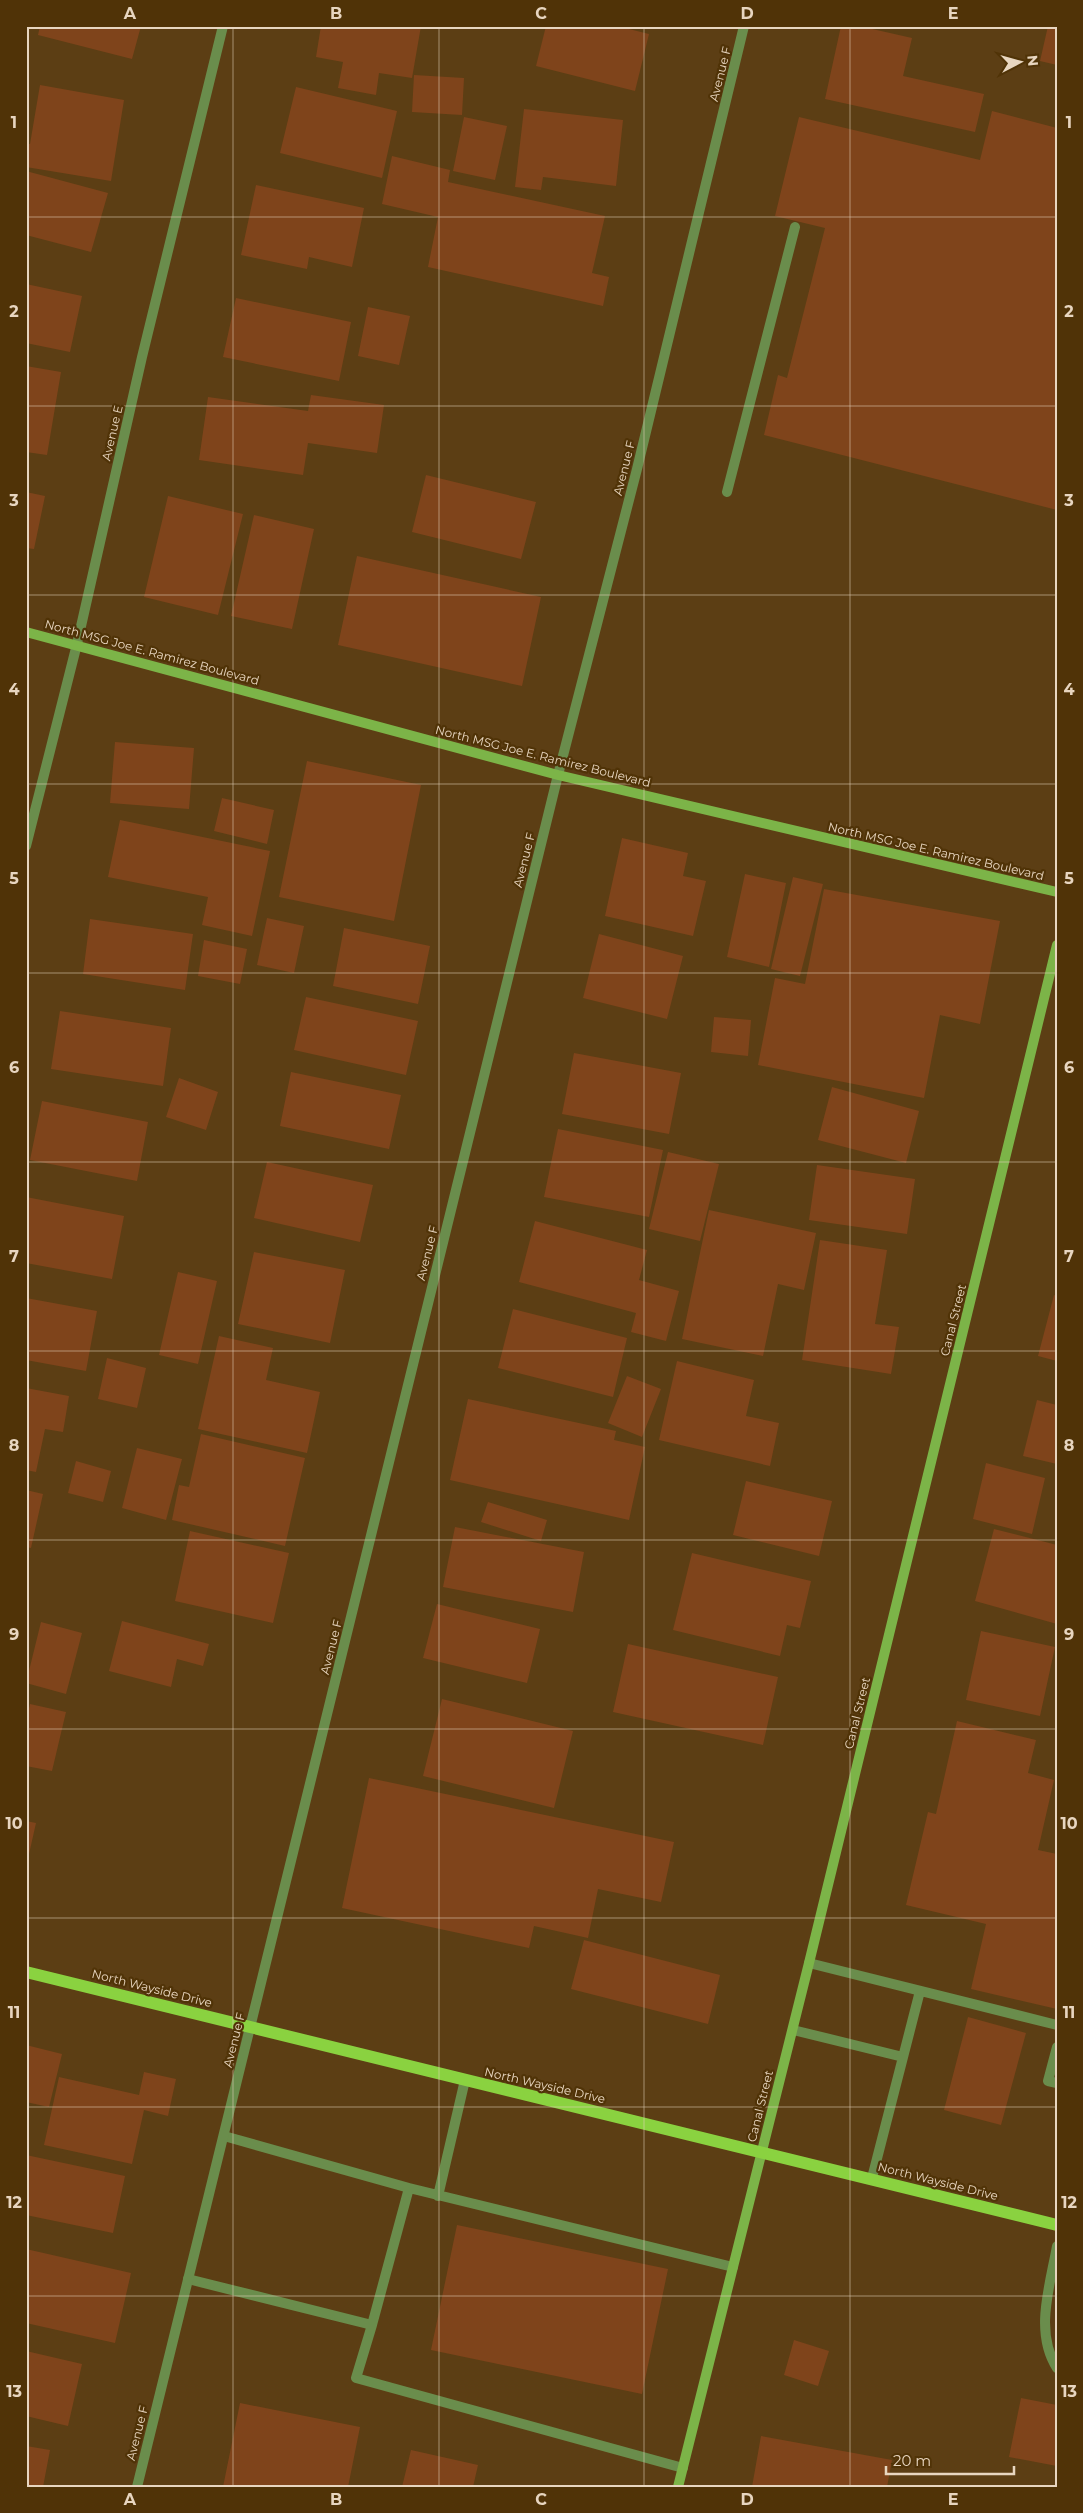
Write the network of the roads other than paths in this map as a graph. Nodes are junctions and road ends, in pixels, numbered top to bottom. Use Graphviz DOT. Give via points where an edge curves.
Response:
graph roads {
  1 [pos="223,26"];
  2 [pos="744,26"];
  3 [pos="795,227"];
  4 [pos="727,492"];
  5 [pos="26,632"];
  6 [pos="77,644"];
  7 [pos="558,775"];
  8 [pos="26,846"];
  9 [pos="1057,892"];
  10 [pos="1057,945"];
  11 [pos="809,1963"];
  12 [pos="26,1972"];
  13 [pos="920,1991"];
  14 [pos="250,2026"];
  15 [pos="1057,2026"];
  16 [pos="793,2030"];
  17 [pos="1057,2047"];
  18 [pos="903,2057"];
  19 [pos="465,2080"];
  20 [pos="1057,2083"];
  21 [pos="224,2136"];
  22 [pos="762,2151"];
  23 [pos="872,2178"];
  24 [pos="409,2188"];
  25 [pos="438,2196"];
  26 [pos="1057,2225"];
  27 [pos="1057,2246"];
  28 [pos="732,2267"];
  29 [pos="188,2279"];
  30 [pos="372,2324"];
  31 [pos="1057,2368"];
  32 [pos="683,2468"];
  33 [pos="137,2487"];
  34 [pos="678,2487"];
  1 -- 6 [label="street, Avenue E" via="142,357"];
  2 -- 7 [label="street, Avenue F" via="637,469"];
  3 -- 4 [label="street"];
  5 -- 6 [label="street, North MSG Joe E. Ramirez Boulevard"];
  6 -- 7 [label="street, North MSG Joe E. Ramirez Boulevard"];
  6 -- 8 [label="street, Avenue E"];
  7 -- 9 [label="street, North MSG Joe E. Ramirez Boulevard"];
  7 -- 14 [label="street, Avenue F"];
  10 -- 11 [label="street, Canal Street"];
  11 -- 13 [label="street"];
  11 -- 16 [label="street, Canal Street"];
  12 -- 14 [label="main road, North Wayside Drive"];
  13 -- 15 [label="street"];
  13 -- 18 [label="street"];
  14 -- 19 [label="main road, North Wayside Drive"];
  14 -- 21 [label="street, Avenue F"];
  16 -- 18 [label="street"];
  16 -- 22 [label="street, Canal Street"];
  17 -- 20 [label="street" via="1048,2081"];
  18 -- 23 [label="street"];
  19 -- 22 [label="main road, North Wayside Drive"];
  19 -- 25 [label="street"];
  21 -- 24 [label="street"];
  21 -- 29 [label="street, Avenue F"];
  22 -- 23 [label="main road, North Wayside Drive"];
  22 -- 28 [label="street, Canal Street"];
  23 -- 26 [label="main road, North Wayside Drive"];
  24 -- 25 [label="street"];
  24 -- 30 [label="street"];
  25 -- 28 [label="street"];
  27 -- 31 [label="street" via="1044,2326 1051,2358"];
  28 -- 32 [label="street, Canal Street"];
  29 -- 30 [label="street"];
  29 -- 33 [label="street, Avenue F"];
  30 -- 32 [label="street" via="356,2378"];
  32 -- 34 [label="street, Canal Street"];
}
